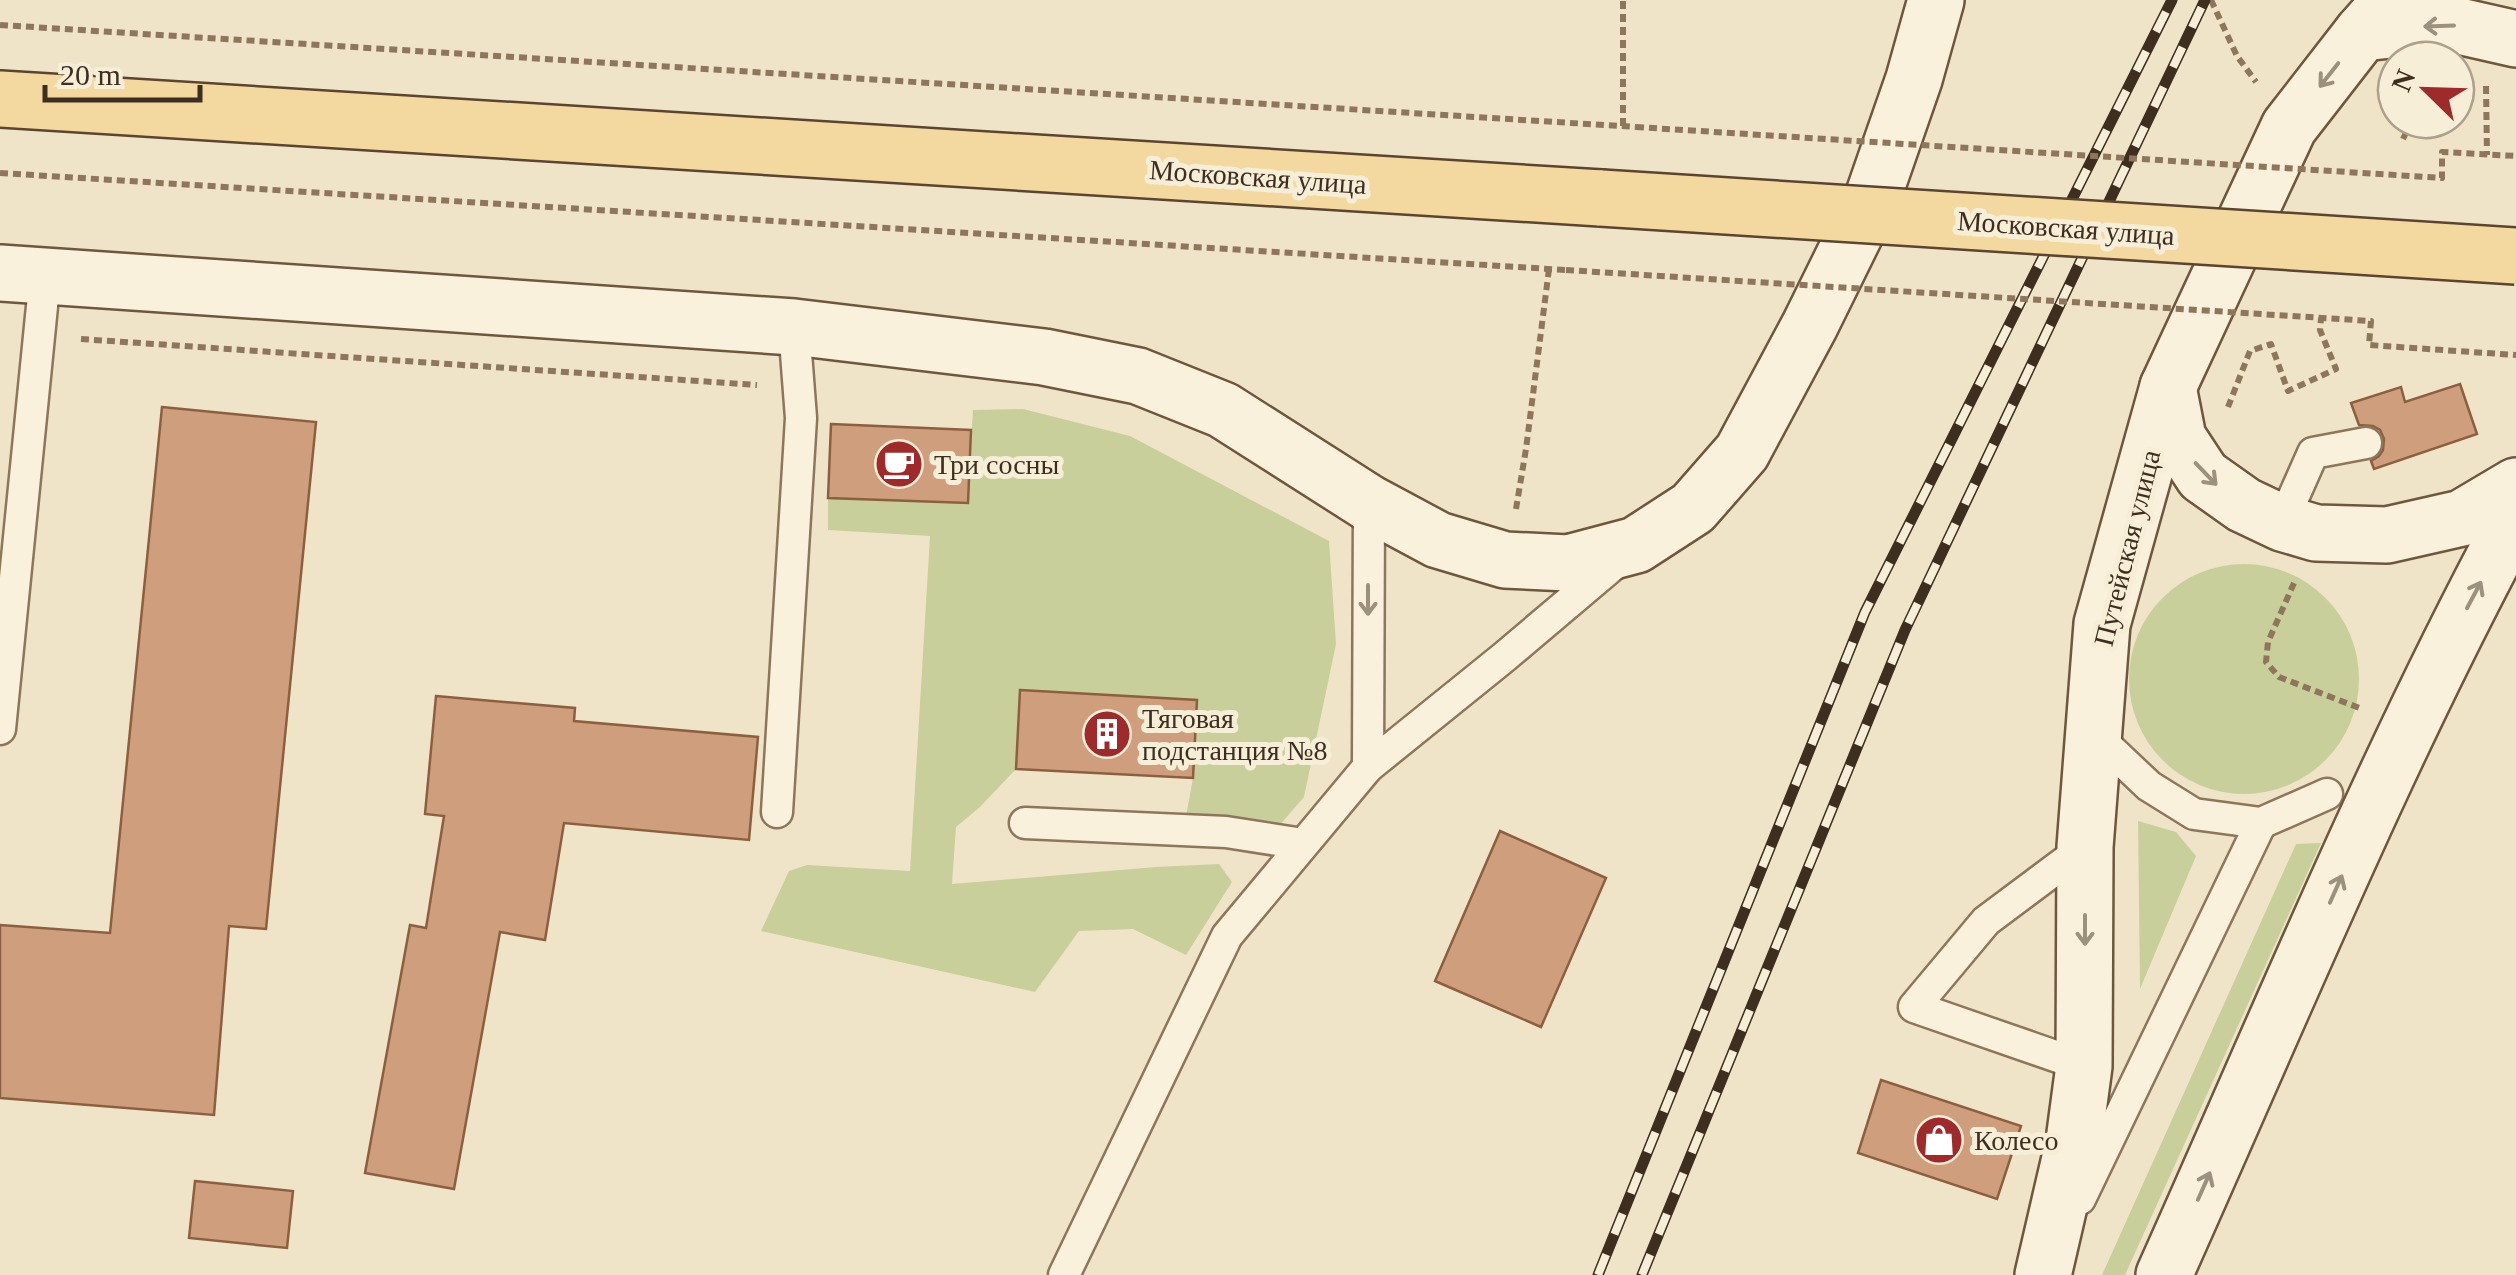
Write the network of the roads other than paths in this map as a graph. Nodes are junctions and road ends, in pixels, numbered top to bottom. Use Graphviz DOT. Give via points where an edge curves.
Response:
graph roads {
  1 [pos="1936,0"];
  2 [pos="2376,16"];
  3 [pos="2516,39"];
  4 [pos="0,99"];
  5 [pos="2516,256"];
  6 [pos="22,274"];
  7 [pos="794,327"];
  8 [pos="2168,387"];
  9 [pos="2366,443"];
  10 [pos="2516,486"];
  11 [pos="1369,503"];
  12 [pos="2516,516"];
  13 [pos="2282,523"];
  14 [pos="1636,545"];
  15 [pos="0,729"];
  16 [pos="2094,734"];
  17 [pos="1368,766"];
  18 [pos="2327,794"];
  19 [pos="777,812"];
  20 [pos="1025,823"];
  21 [pos="2261,823"];
  22 [pos="1303,844"];
  23 [pos="2086,847"];
  24 [pos="2084,1066"];
  25 [pos="2044,1274"];
  26 [pos="1064,1275"];
  27 [pos="2164,1275"];
  1 -- 14 [label="main road" via="1873,197 1742,452 1693,508"];
  3 -- 2 [label="main road, one-way"];
  2 -- 8 [label="main road, Путейская улица, one-way" via="2289,127"];
  4 -- 5 [label="main road, Московская улица, bridge"];
  6 -- 7 [label="main road"];
  6 -- 15 [label="lane" via="39,336"];
  7 -- 11 [label="main road" via="1044,357 1138,376 1223,410"];
  7 -- 19 [label="lane" via="801,418"];
  8 -- 13 [label="main road, one-way" via="2178,438 2203,476"];
  8 -- 16 [label="main road, Путейская улица" via="2102,624"];
  9 -- 13 [label="lane" via="2313,453"];
  10 -- 13 [label="main road" via="2462,518 2386,535 2316,533"];
  11 -- 14 [label="main road" via="1438,540 1505,560 1568,563"];
  11 -- 17 [label="lane, one-way"];
  27 -- 12 [label="main road, one-way" via="2408,727"];
  14 -- 17 [label="lane"];
  16 -- 21 [label="lane" via="2149,786 2194,814"];
  16 -- 23 [label="main road, Путейская улица"];
  17 -- 22 [label="lane"];
  18 -- 21 [label="lane"];
  20 -- 22 [label="lane" via="1226,832"];
  21 -- 25 [label="lane"];
  22 -- 26 [label="lane" via="1227,936"];
  23 -- 24 [label="main road, Путейская улица, one-way"];
  23 -- 24 [label="lane" via="1986,921 1914,1007"];
  24 -- 25 [label="main road, Путейская улица"];
}
